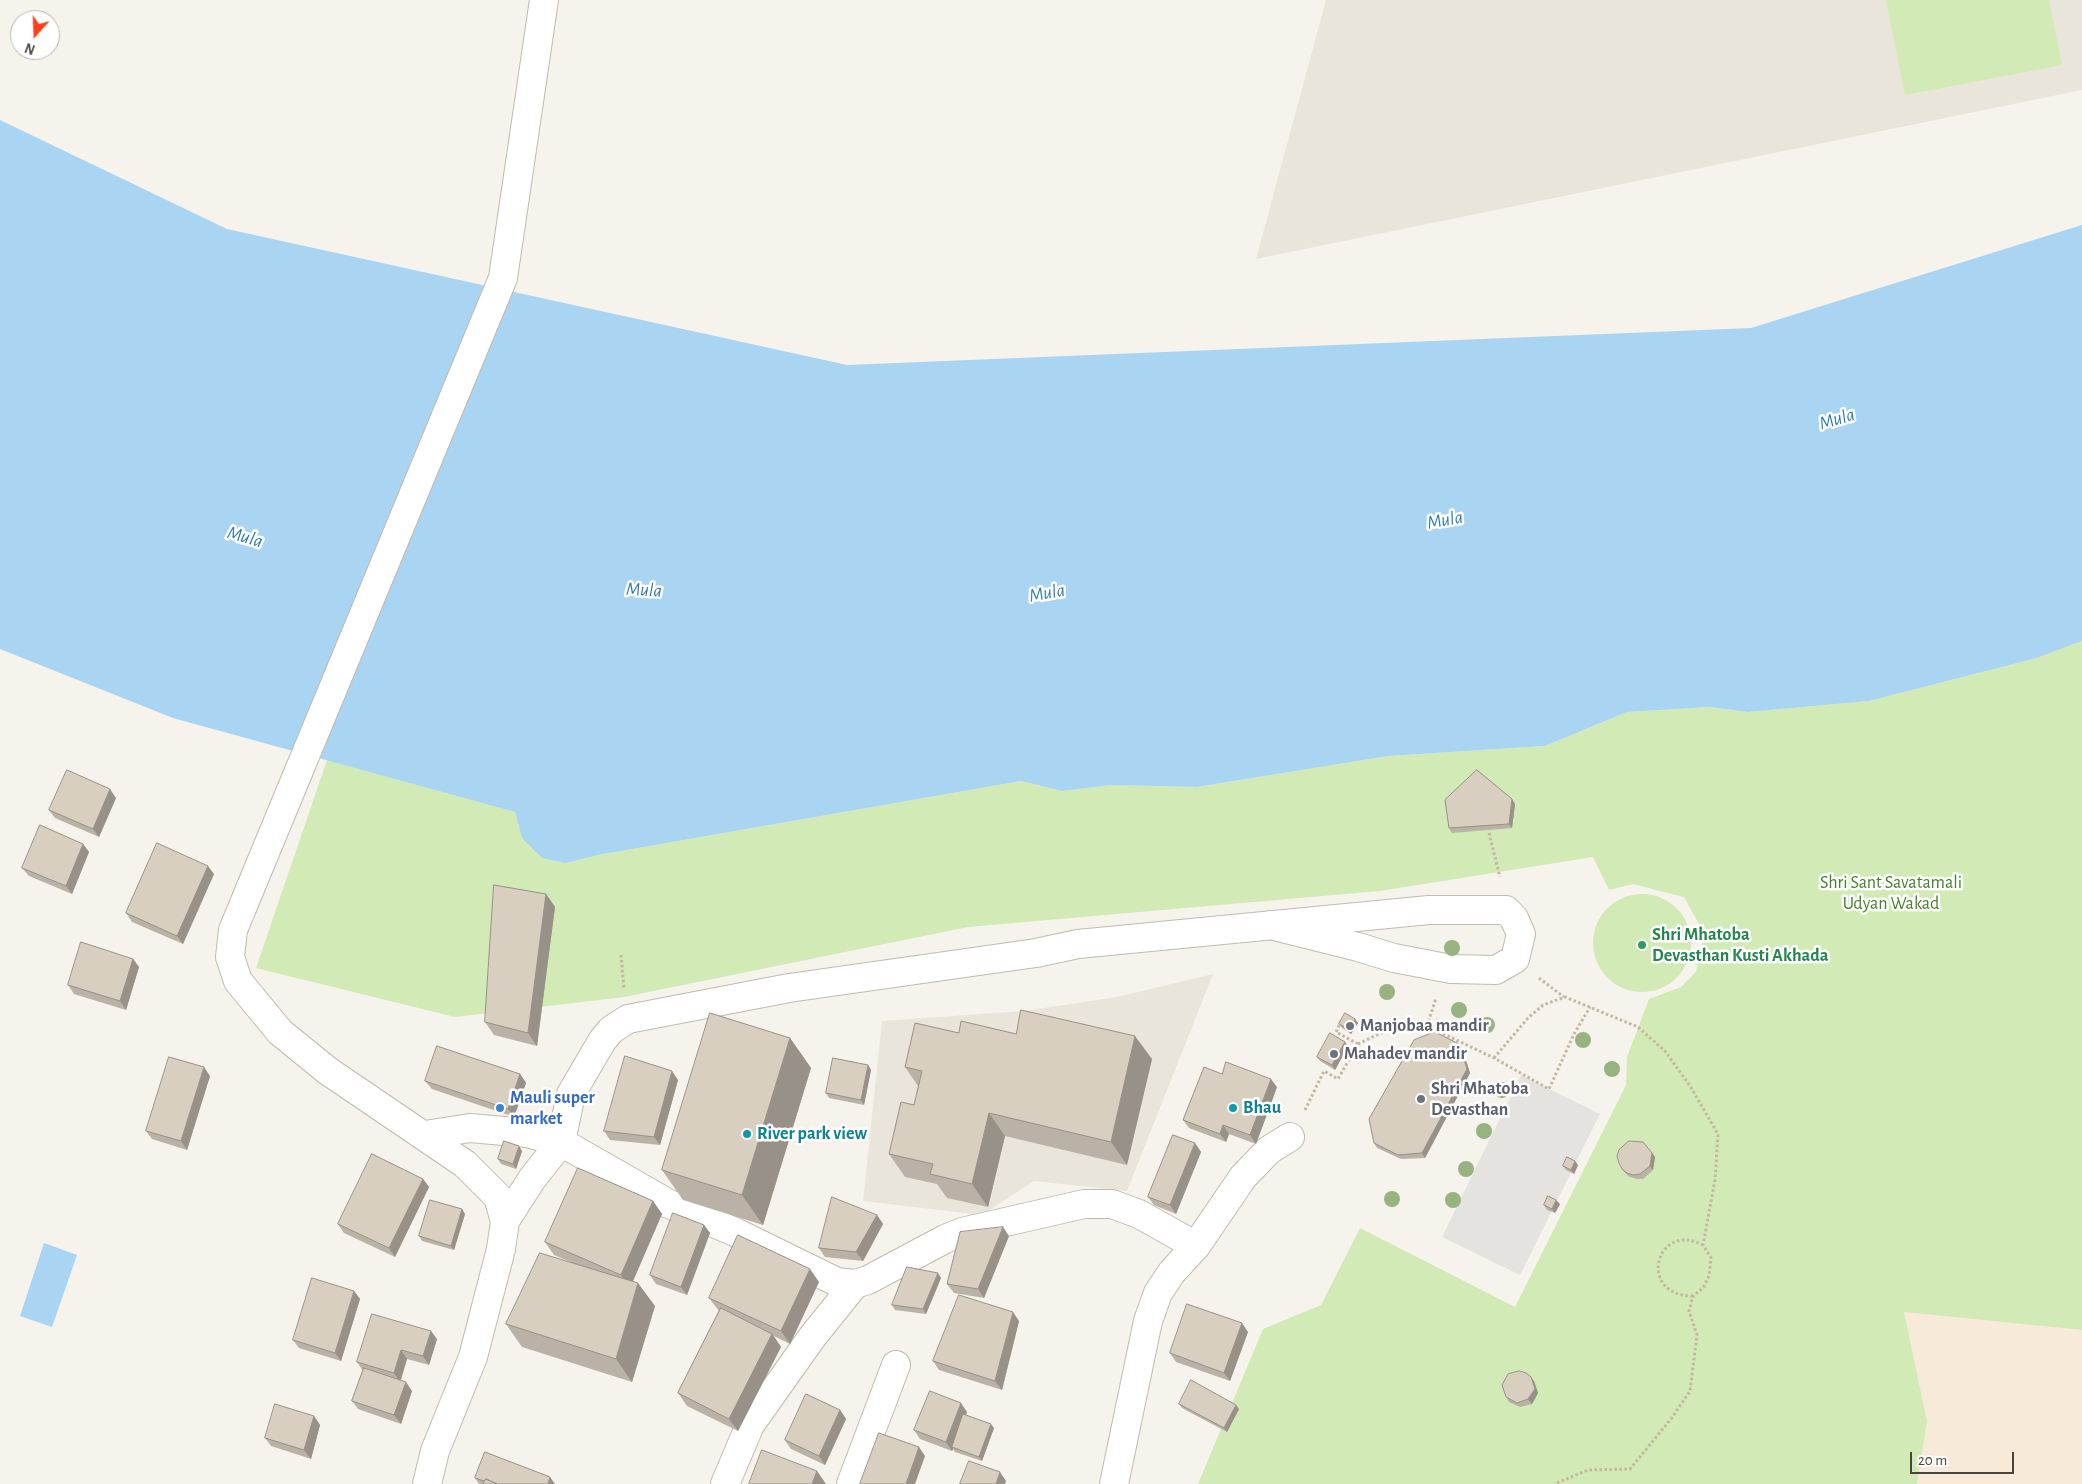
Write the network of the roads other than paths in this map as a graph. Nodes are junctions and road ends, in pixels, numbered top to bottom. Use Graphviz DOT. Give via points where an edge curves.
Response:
graph roads {
  1 [pos="544,0"];
  2 [pos="1270,925"];
  3 [pos="425,1135"];
  4 [pos="1290,1137"];
  5 [pos="561,1142"];
  6 [pos="505,1221"];
  7 [pos="1196,1246"];
  8 [pos="855,1284"];
  9 [pos="896,1365"];
  10 [pos="427,1484"];
  11 [pos="725,1484"];
  12 [pos="851,1484"];
  13 [pos="1114,1484"];
  1 -- 3 [label="street" via="503,278 233,930 230,957 238,981 280,1032 328,1072"];
  2 -- 2 [label="street" via="1429,910 1506,910 1514,918 1521,934 1515,959 1496,970 1451,969 1394,958"];
  2 -- 5 [label="street" via="1078,944 1036,953 789,988 628,1019 611,1030 602,1041 574,1088"];
  3 -- 5 [label="street" via="470,1128 527,1132"];
  3 -- 6 [label="street" via="465,1164 498,1197"];
  4 -- 7 [label="street" via="1269,1150 1242,1177"];
  5 -- 6 [label="street"];
  5 -- 8 [label="street" via="669,1204 837,1282"];
  6 -- 10 [label="street" via="472,1357 435,1451"];
  7 -- 8 [label="street" via="1138,1214 1112,1204 1084,1204 962,1232"];
  7 -- 13 [label="street" via="1158,1293 1148,1321"];
  8 -- 11 [label="street" via="750,1424"];
  9 -- 12 [label="street"];
}
